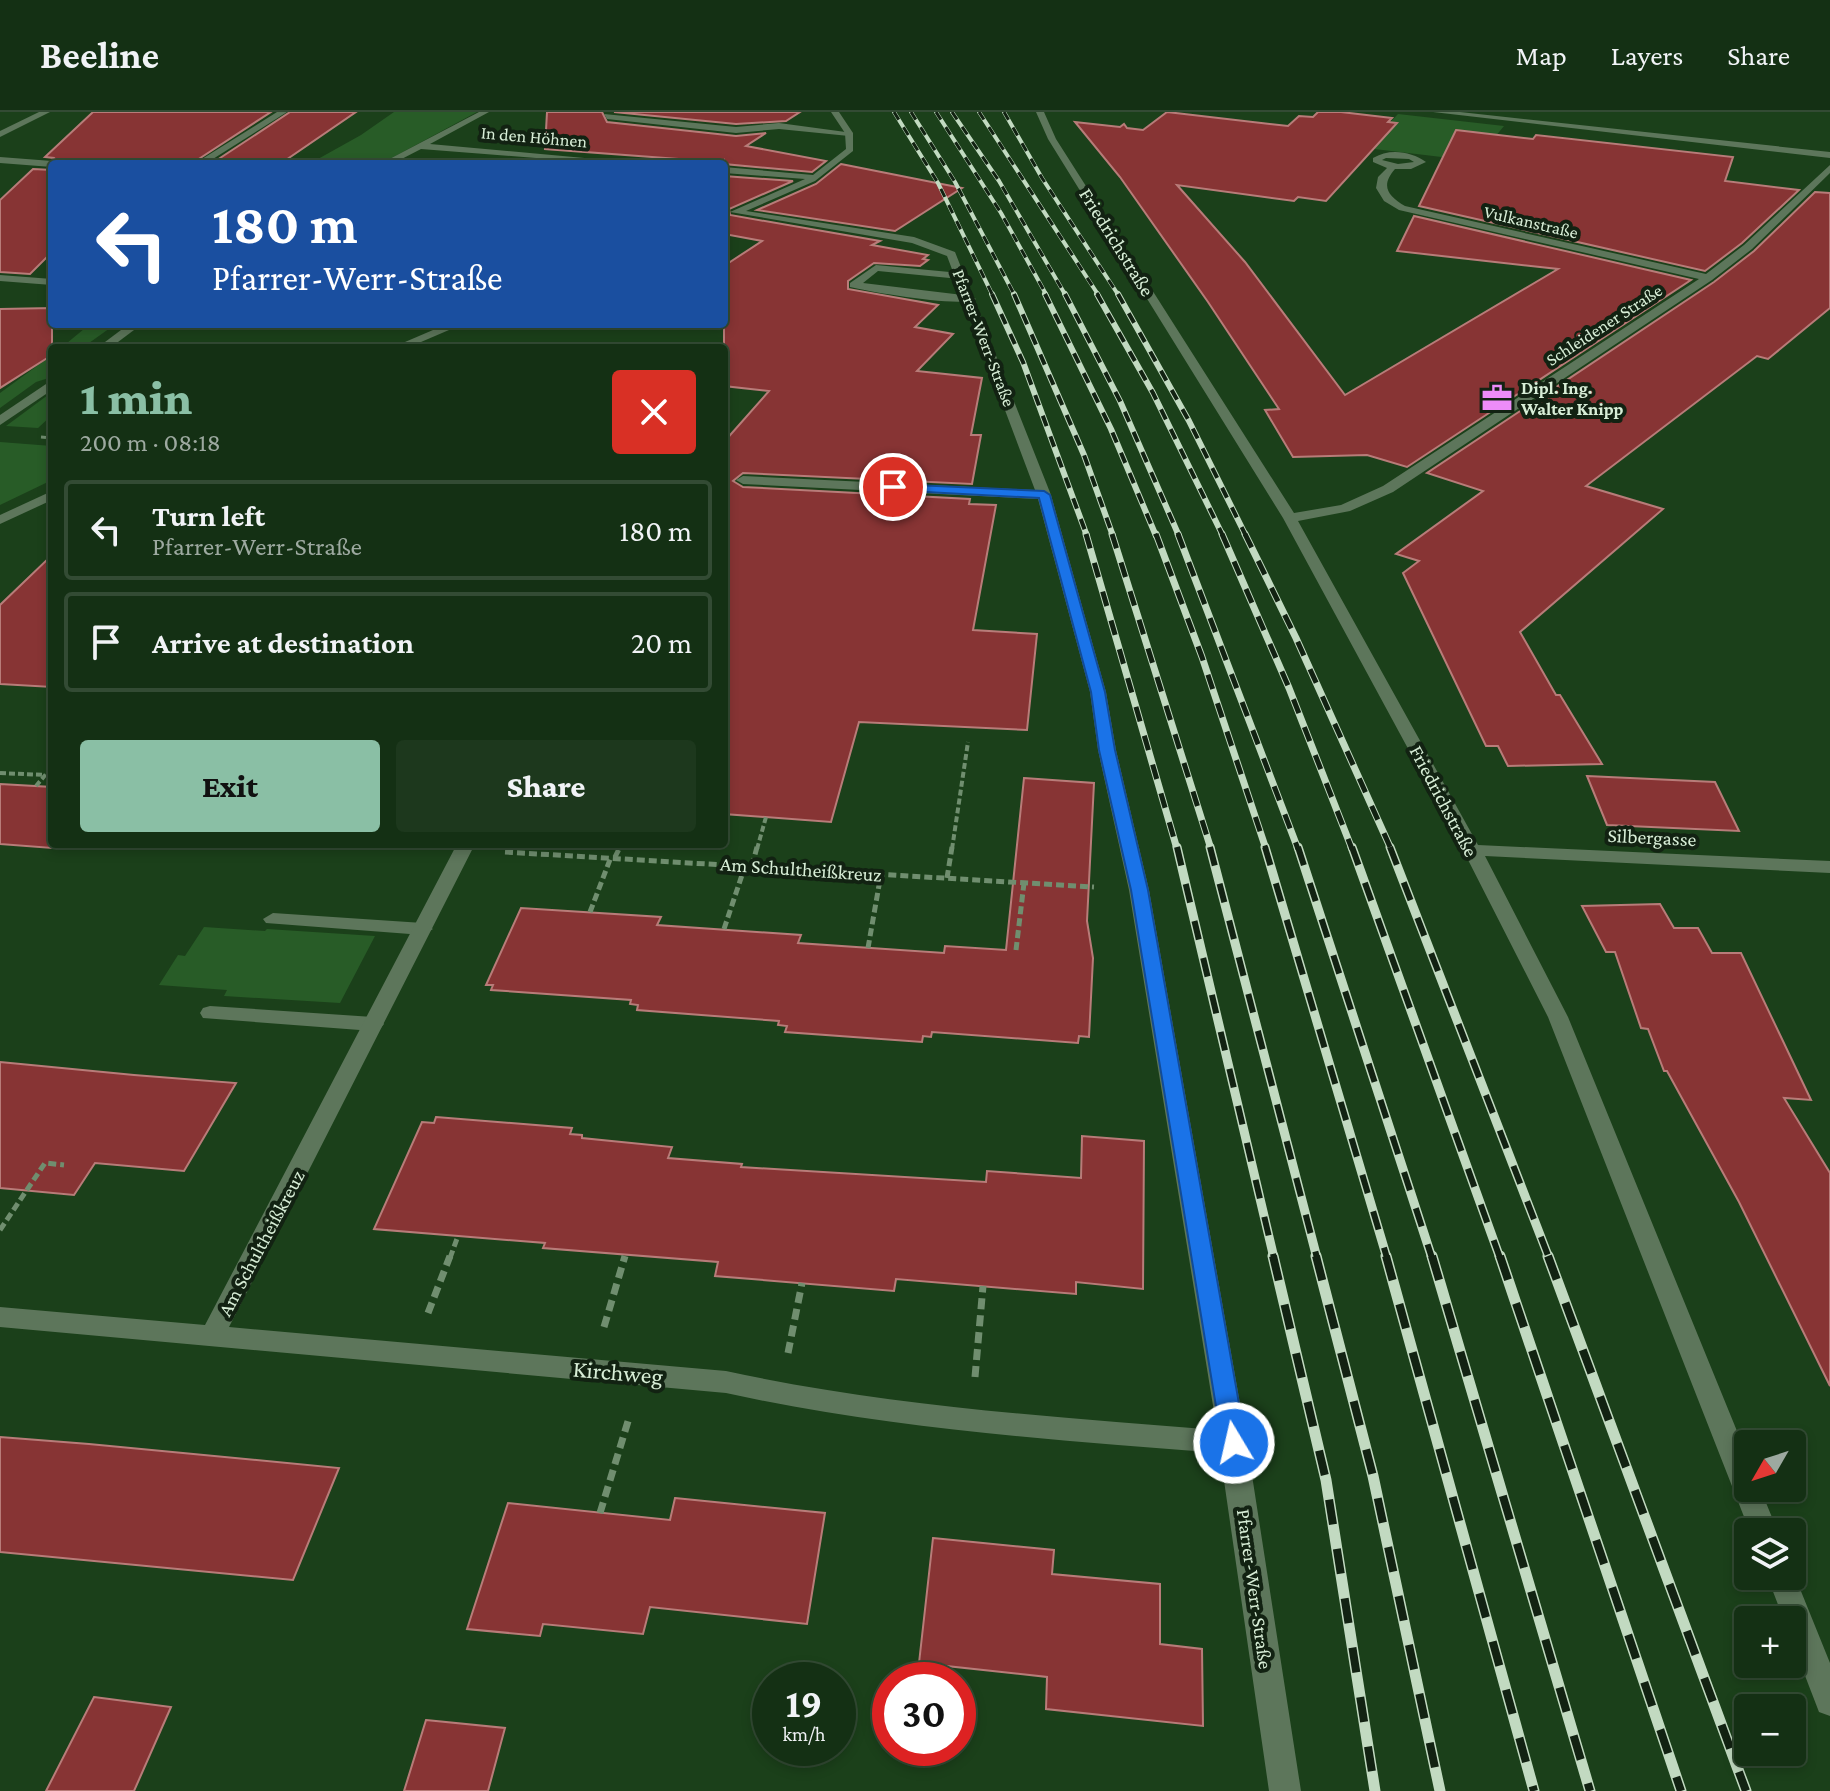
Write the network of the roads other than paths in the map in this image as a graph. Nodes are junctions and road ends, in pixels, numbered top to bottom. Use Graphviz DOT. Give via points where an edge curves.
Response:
graph roads {
  1 [pos="46,112"];
  2 [pos="283,112"];
  3 [pos="485,112"];
  4 [pos="835,112"];
  5 [pos="1040,112"];
  6 [pos="1437,112"];
  7 [pos="607,116"];
  8 [pos="849,133"];
  9 [pos="0,134"];
  10 [pos="420,146"];
  11 [pos="1830,155"];
  12 [pos="0,160"];
  13 [pos="205,160"];
  14 [pos="393,160"];
  15 [pos="595,160"];
  16 [pos="48,164"];
  17 [pos="1393,166"];
  18 [pos="1830,168"];
  19 [pos="728,170"];
  20 [pos="816,178"];
  21 [pos="729,214"];
  22 [pos="960,276"];
  23 [pos="0,278"];
  24 [pos="1708,278"];
  25 [pos="48,282"];
  26 [pos="971,299"];
  27 [pos="130,328"];
  28 [pos="447,328"];
  29 [pos="108,344"];
  30 [pos="407,344"];
  31 [pos="48,387"];
  32 [pos="2,419"];
  33 [pos="743,480"];
  34 [pos="1044,495"];
  35 [pos="48,497"];
  36 [pos="1290,518"];
  37 [pos="0,520"];
  38 [pos="464,848"];
  39 [pos="1472,850"];
  40 [pos="1830,867"];
  41 [pos="273,919"];
  42 [pos="423,929"];
  43 [pos="210,1013"];
  44 [pos="373,1024"];
  45 [pos="0,1317"];
  46 [pos="212,1335"];
  47 [pos="1234,1443"];
  48 [pos="1758,1518"];
  49 [pos="1786,1590"];
  50 [pos="1830,1701"];
  51 [pos="1285,1791"];
  1 -- 9 [label="street"];
  2 -- 13 [label="street"];
  3 -- 10 [label="street, In den Höhnen"];
  4 -- 8 [label="street"];
  5 -- 36 [label="street, Friedrichstraße"];
  6 -- 11 [label="street"];
  7 -- 8 [label="street" via="736,130 779,126"];
  8 -- 20 [label="street" via="850,149"];
  10 -- 14 [label="street, In den Höhnen"];
  10 -- 15 [label="street, In den Höhnen"];
  12 -- 16 [label="street"];
  17 -- 24 [label="street, Vulkanstraße" via="1381,188 1402,208"];
  18 -- 24 [label="street, Schleidener Straße"];
  19 -- 20 [label="street"];
  20 -- 21 [label="street"];
  21 -- 22 [label="street, Pfarrer-Werr-Straße" via="914,240 951,254"];
  22 -- 26 [label="street, Pfarrer-Werr-Straße"];
  22 -- 26 [label="street" via="876,268 854,285"];
  23 -- 25 [label="street"];
  24 -- 36 [label="street, Schleidener Straße" via="1388,489 1345,508"];
  26 -- 34 [label="street, Pfarrer-Werr-Straße"];
  27 -- 29 [label="street"];
  28 -- 30 [label="street"];
  31 -- 32 [label="street"];
  33 -- 34 [label="street"];
  34 -- 47 [label="street, Pfarrer-Werr-Straße" via="1098,692 1139,890"];
  35 -- 37 [label="street"];
  36 -- 39 [label="street, Friedrichstraße"];
  38 -- 42 [label="street, Am Schultheißkreuz"];
  39 -- 40 [label="street, Silbergasse"];
  39 -- 48 [label="street, Friedrichstraße" via="1558,1017"];
  41 -- 42 [label="street"];
  42 -- 44 [label="street, Am Schultheißkreuz"];
  43 -- 44 [label="street"];
  44 -- 46 [label="street, Am Schultheißkreuz"];
  45 -- 46 [label="street, Kirchweg"];
  46 -- 47 [label="street, Kirchweg" via="726,1382 781,1395 973,1421"];
  47 -- 51 [label="street, Pfarrer-Werr-Straße"];
  49 -- 50 [label="street"];
}
